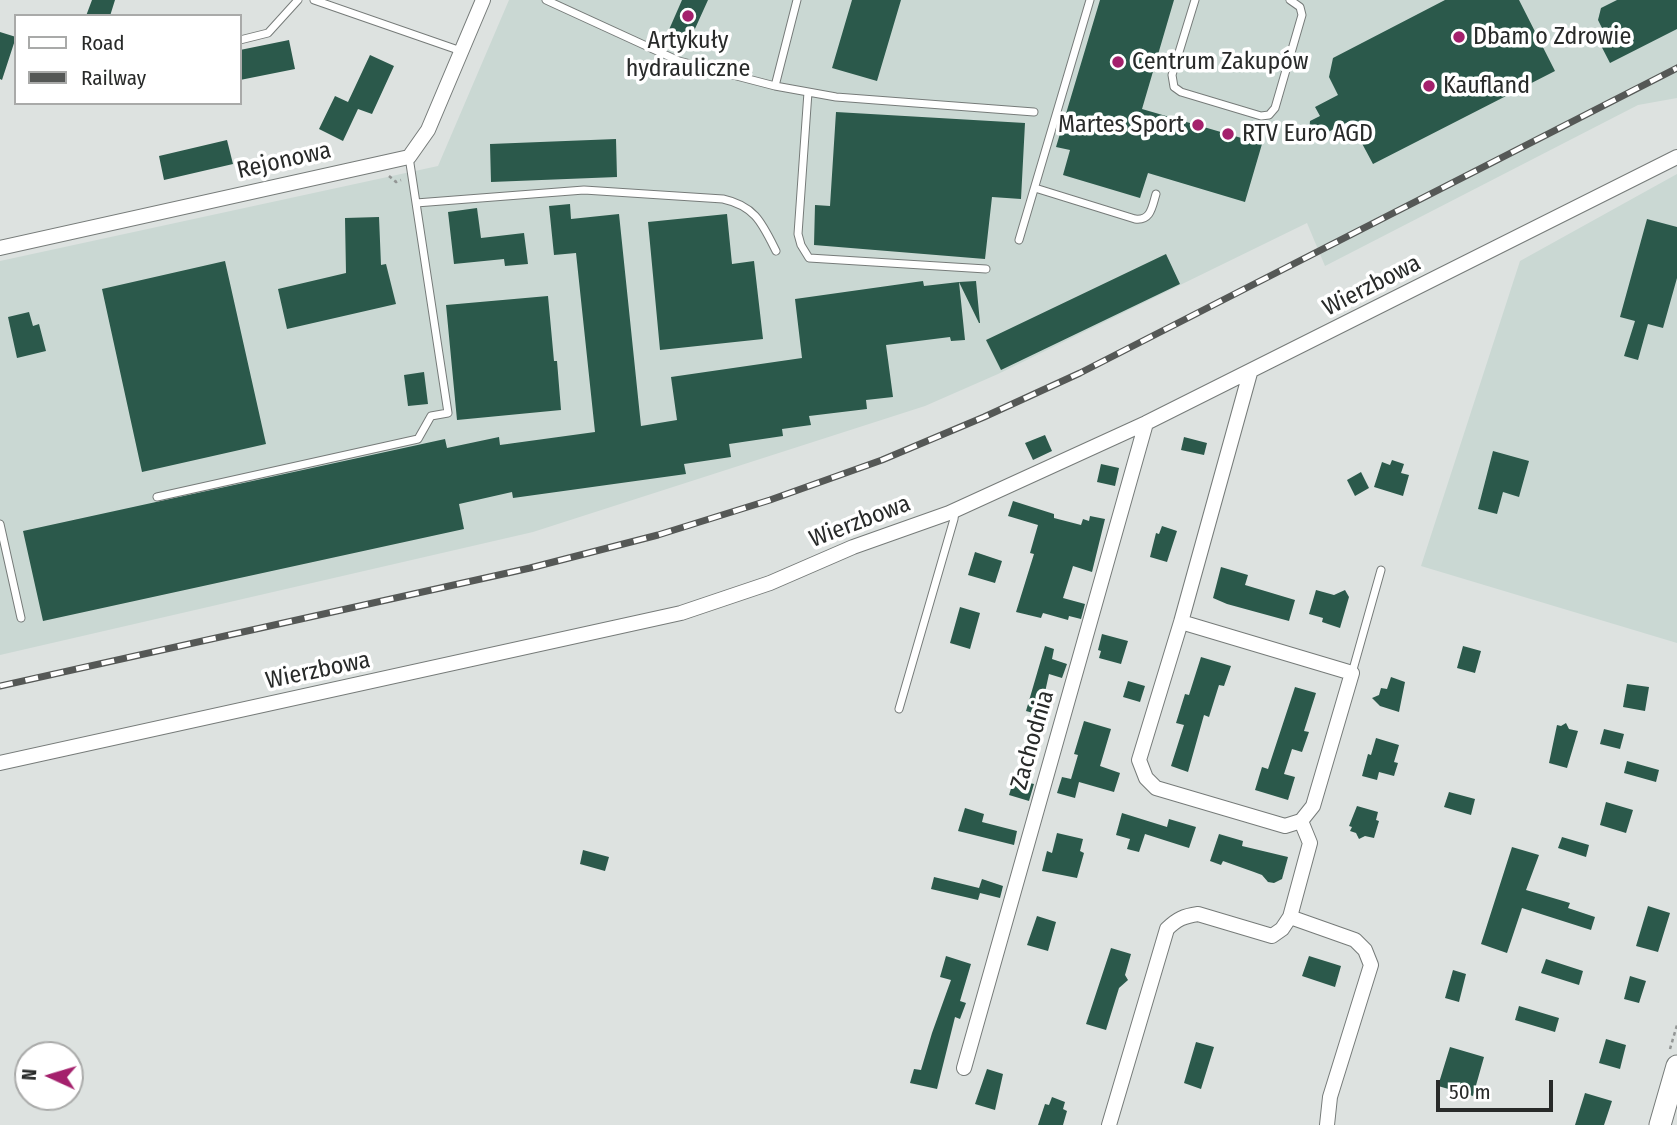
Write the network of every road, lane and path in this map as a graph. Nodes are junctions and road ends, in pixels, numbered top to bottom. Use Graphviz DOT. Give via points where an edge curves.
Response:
graph roads {
  1 [pos="298,0"];
  2 [pos="314,0"];
  3 [pos="483,0"];
  4 [pos="546,0"];
  5 [pos="797,0"];
  6 [pos="1090,0"];
  7 [pos="1195,0"];
  8 [pos="1290,0"];
  9 [pos="242,40"];
  10 [pos="461,51"];
  11 [pos="775,86"];
  12 [pos="808,92"];
  13 [pos="1034,112"];
  14 [pos="409,157"];
  15 [pos="1677,157"];
  16 [pos="1035,188"];
  17 [pos="1156,194"];
  18 [pos="416,203"];
  19 [pos="1019,240"];
  20 [pos="0,248"];
  21 [pos="776,251"];
  22 [pos="986,269"];
  23 [pos="1250,373"];
  24 [pos="1146,423"];
  25 [pos="157,497"];
  26 [pos="955,510"];
  27 [pos="0,524"];
  28 [pos="1381,570"];
  29 [pos="21,618"];
  30 [pos="1181,622"];
  31 [pos="1352,673"];
  32 [pos="899,709"];
  33 [pos="0,763"];
  34 [pos="1301,821"];
  35 [pos="1290,917"];
  36 [pos="1677,1066"];
  37 [pos="964,1068"];
  38 [pos="1109,1125"];
  39 [pos="1327,1125"];
  40 [pos="1660,1125"];
  1 -- 9 [label="lane" via="268,33"];
  2 -- 10 [label="lane"];
  3 -- 10 [label="street"];
  4 -- 11 [label="lane" via="679,61"];
  5 -- 11 [label="lane"];
  6 -- 16 [label="lane"];
  7 -- 8 [label="lane" via="1172,75 1174,88 1261,116 1275,108 1302,15"];
  10 -- 14 [label="street" via="428,130"];
  11 -- 12 [label="lane"];
  12 -- 13 [label="lane"];
  12 -- 22 [label="lane" via="798,234 809,258"];
  14 -- 18 [label="lane"];
  14 -- 20 [label="street, Rejonowa"];
  15 -- 23 [label="street, Wierzbowa"];
  16 -- 17 [label="lane" via="1143,220 1149,216"];
  16 -- 19 [label="lane"];
  18 -- 21 [label="lane" via="584,190 723,199 740,203 759,218"];
  18 -- 25 [label="lane" via="447,413 431,416 418,439"];
  23 -- 24 [label="street, Wierzbowa"];
  23 -- 30 [label="street"];
  24 -- 26 [label="street, Wierzbowa"];
  24 -- 37 [label="street, Zachodnia"];
  26 -- 32 [label="lane"];
  26 -- 33 [label="street, Wierzbowa" via="681,613"];
  27 -- 29 [label="lane"];
  28 -- 31 [label="lane"];
  30 -- 31 [label="street"];
  30 -- 34 [label="street" via="1139,760 1146,778 1156,788 1285,826"];
  31 -- 34 [label="street" via="1313,806"];
  34 -- 35 [label="street" via="1310,843"];
  35 -- 38 [label="street" via="1272,936 1198,914 1176,920 1167,929"];
  35 -- 39 [label="street" via="1355,940 1371,965 1330,1097"];
  36 -- 40 [label="main road"];
}
